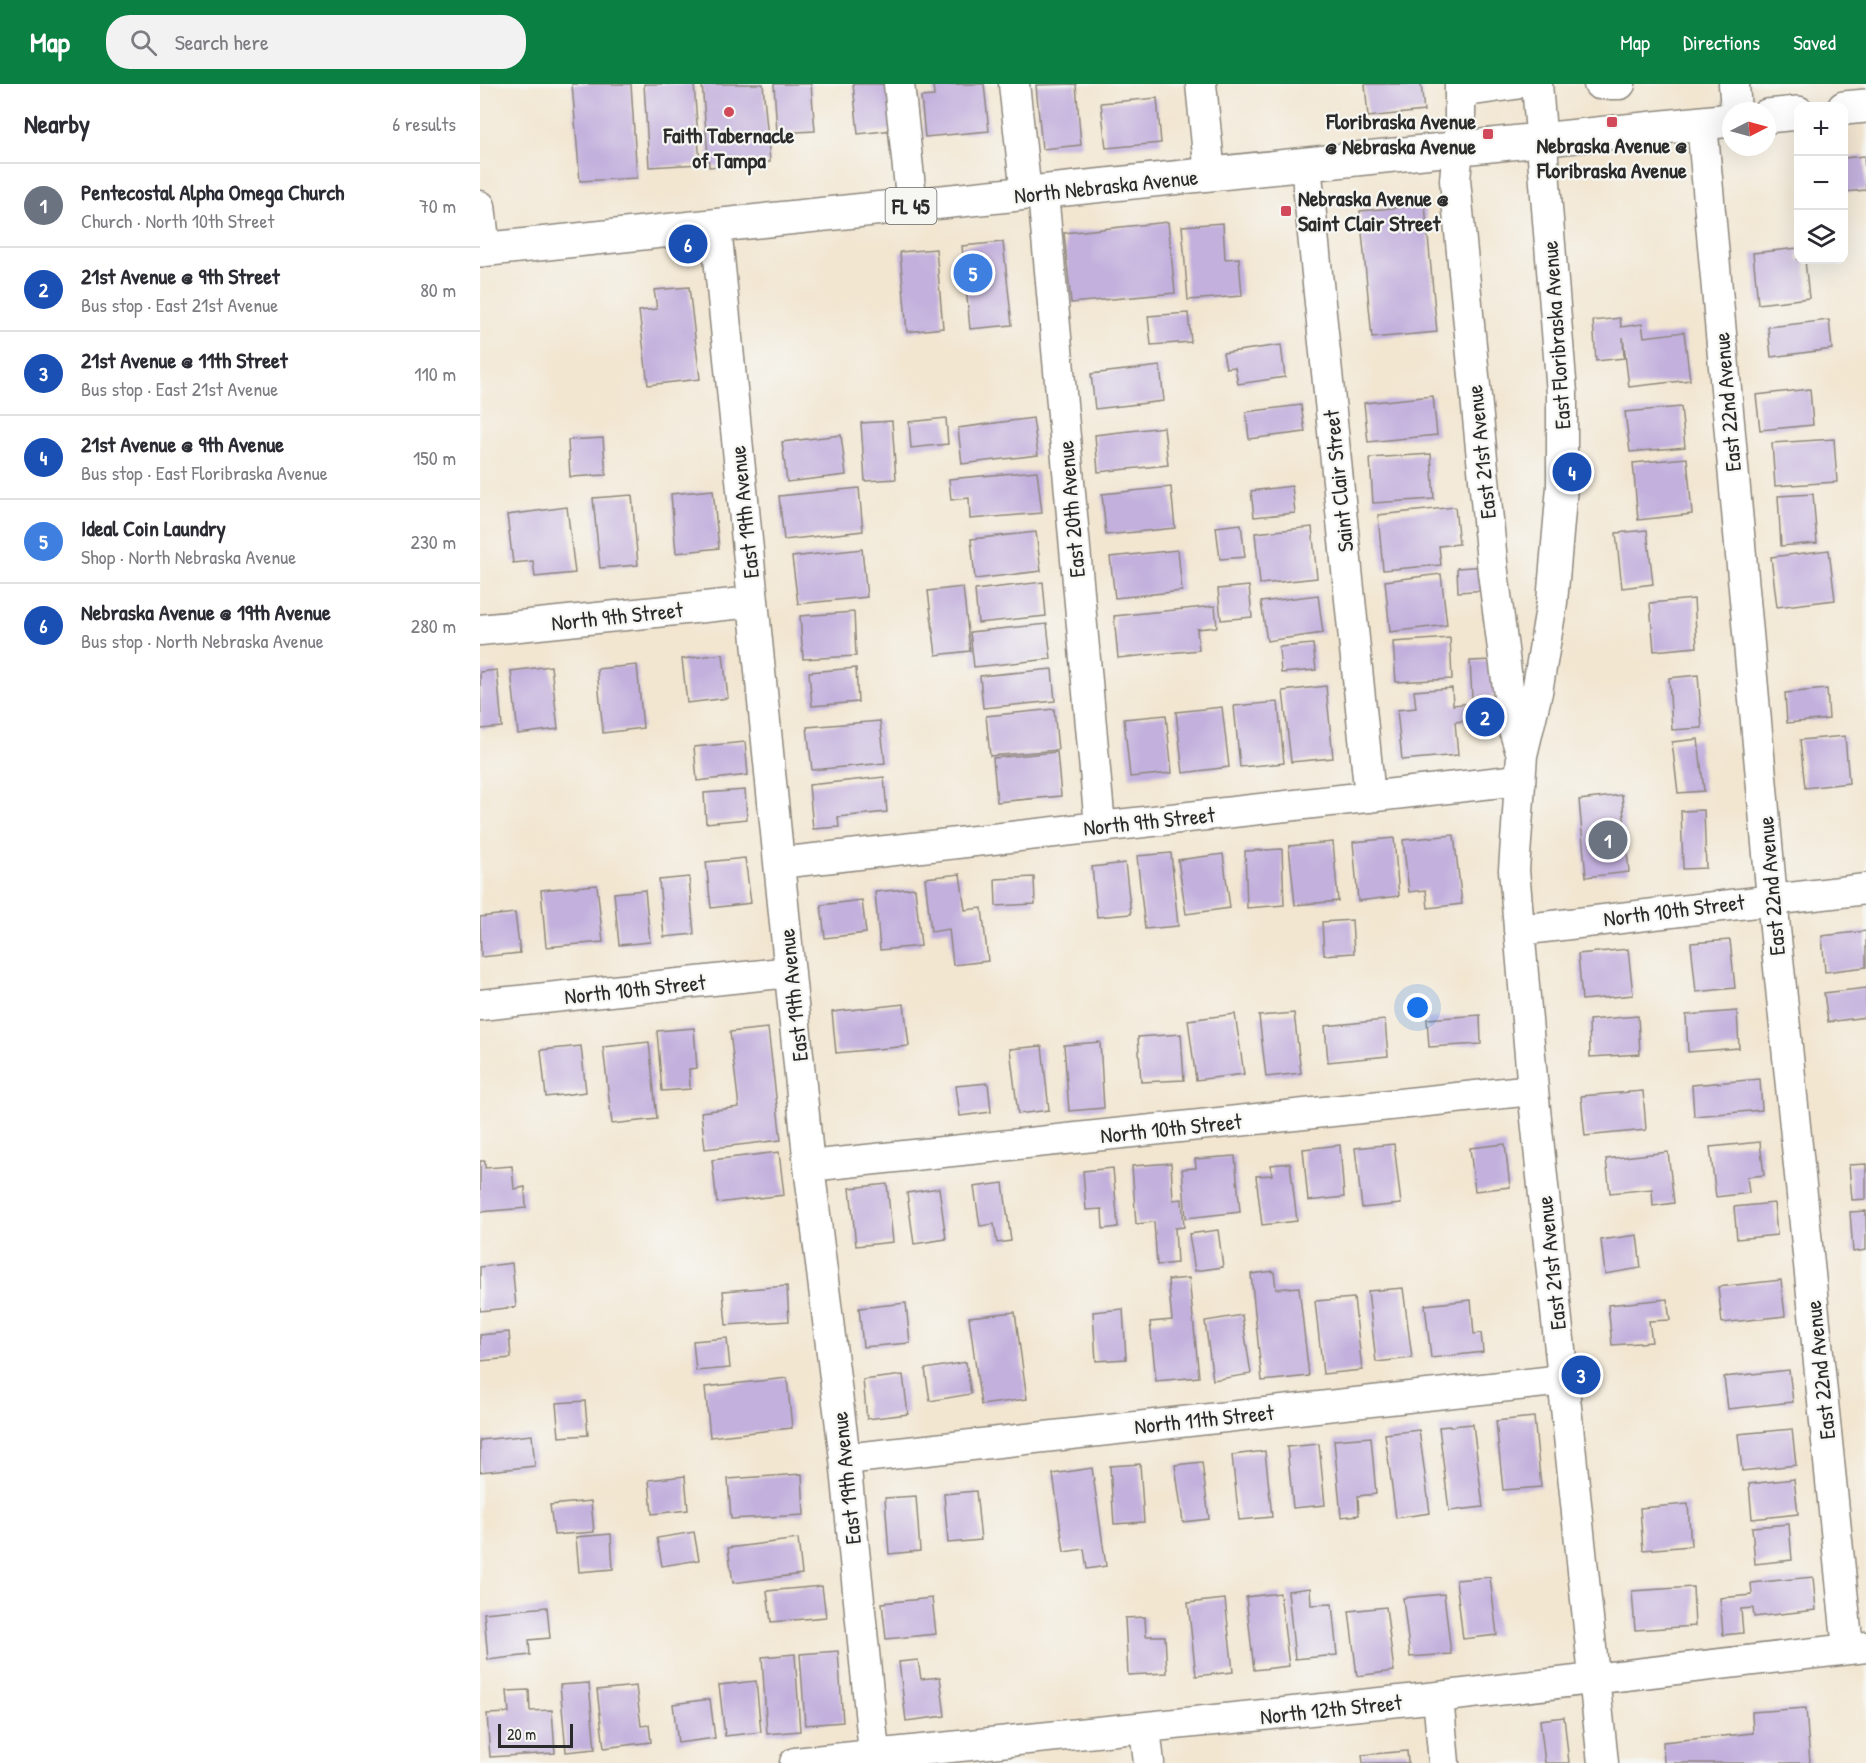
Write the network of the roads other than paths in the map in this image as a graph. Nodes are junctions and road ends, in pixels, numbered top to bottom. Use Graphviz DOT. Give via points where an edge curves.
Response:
graph roads {
  1 [pos="899,84"];
  2 [pos="1014,84"];
  3 [pos="1201,84"];
  4 [pos="1515,84"];
  5 [pos="1537,84"];
  6 [pos="1599,84"];
  7 [pos="1620,84"];
  8 [pos="1734,84"];
  9 [pos="1460,88"];
  10 [pos="1735,102"];
  11 [pos="1866,106"];
  12 [pos="1848,108"];
  13 [pos="1794,113"];
  14 [pos="1776,115"];
  15 [pos="1716,121"];
  16 [pos="1543,140"];
  17 [pos="1459,147"];
  18 [pos="1305,165"];
  19 [pos="1210,175"];
  20 [pos="1034,193"];
  21 [pos="480,206"];
  22 [pos="912,206"];
  23 [pos="716,227"];
  24 [pos="482,249"];
  25 [pos="753,602"];
  26 [pos="480,630"];
  27 [pos="1521,767"];
  28 [pos="1370,797"];
  29 [pos="1100,826"];
  30 [pos="779,863"];
  31 [pos="1514,870"];
  32 [pos="1866,889"];
  33 [pos="1772,898"];
  34 [pos="1519,930"];
  35 [pos="790,972"];
  36 [pos="480,1005"];
  37 [pos="1533,1090"];
  38 [pos="810,1166"];
  39 [pos="1563,1380"];
  40 [pos="845,1459"];
  41 [pos="1857,1648"];
  42 [pos="1594,1678"];
  43 [pos="1438,1697"];
  44 [pos="1145,1728"];
  45 [pos="875,1759"];
  46 [pos="795,1763"];
  47 [pos="1149,1763"];
  48 [pos="1444,1763"];
  49 [pos="1603,1763"];
  1 -- 22 [label="street"];
  2 -- 20 [label="street, East 20th Avenue"];
  3 -- 19 [label="street"];
  4 -- 9 [label="street"];
  5 -- 16 [label="street, East Floribraska Avenue"];
  6 -- 7 [label="street"];
  8 -- 10 [label="street"];
  9 -- 17 [label="street, East 21st Avenue"];
  11 -- 12 [label="main road"];
  13 -- 14 [label="main road"];
  15 -- 16 [label="main road, North Nebraska Avenue / FL 45"];
  15 -- 33 [label="street, East 22nd Avenue"];
  16 -- 17 [label="main road, North Nebraska Avenue / FL 45"];
  16 -- 27 [label="street, East Floribraska Avenue" via="1562,393 1562,488 1552,602"];
  17 -- 18 [label="main road, North Nebraska Avenue / FL 45"];
  17 -- 27 [label="street, East 21st Avenue" via="1455,180 1493,572"];
  18 -- 19 [label="main road, North Nebraska Avenue / FL 45"];
  18 -- 28 [label="street, Saint Clair Street"];
  19 -- 20 [label="main road, North Nebraska Avenue / FL 45"];
  20 -- 22 [label="main road, North Nebraska Avenue / FL 45"];
  20 -- 29 [label="street, East 20th Avenue"];
  21 -- 24 [label="street"];
  22 -- 23 [label="main road, North Nebraska Avenue / FL 45"];
  23 -- 24 [label="main road, North Nebraska Avenue / FL 45"];
  23 -- 25 [label="street, East 19th Avenue"];
  25 -- 26 [label="street, North 9th Street"];
  25 -- 30 [label="street, East 19th Avenue"];
  27 -- 28 [label="street, North 9th Street"];
  27 -- 31 [label="street, East Floribraska Avenue"];
  28 -- 29 [label="street, North 9th Street"];
  29 -- 30 [label="street, North 9th Street"];
  30 -- 35 [label="street, East 19th Avenue"];
  31 -- 34 [label="street, East 21st Avenue"];
  32 -- 33 [label="street, North 10th Street"];
  33 -- 34 [label="street, North 10th Street"];
  33 -- 41 [label="street, East 22nd Avenue"];
  34 -- 37 [label="street, East 21st Avenue"];
  35 -- 36 [label="street, North 10th Street"];
  35 -- 38 [label="street, East 19th Avenue"];
  37 -- 38 [label="street, North 10th Street"];
  37 -- 39 [label="street, East 21st Avenue"];
  38 -- 40 [label="street, East 19th Avenue"];
  39 -- 40 [label="street, North 11th Street"];
  39 -- 42 [label="street, East 21st Avenue"];
  40 -- 45 [label="street, East 19th Avenue"];
  41 -- 42 [label="street, North 12th Street"];
  42 -- 43 [label="street, North 12th Street"];
  42 -- 49 [label="street, East 21st Avenue"];
  43 -- 44 [label="street, North 12th Street"];
  43 -- 48 [label="street"];
  44 -- 45 [label="street, North 12th Street"];
  44 -- 47 [label="street"];
  45 -- 46 [label="street, North 12th Street"];
}
